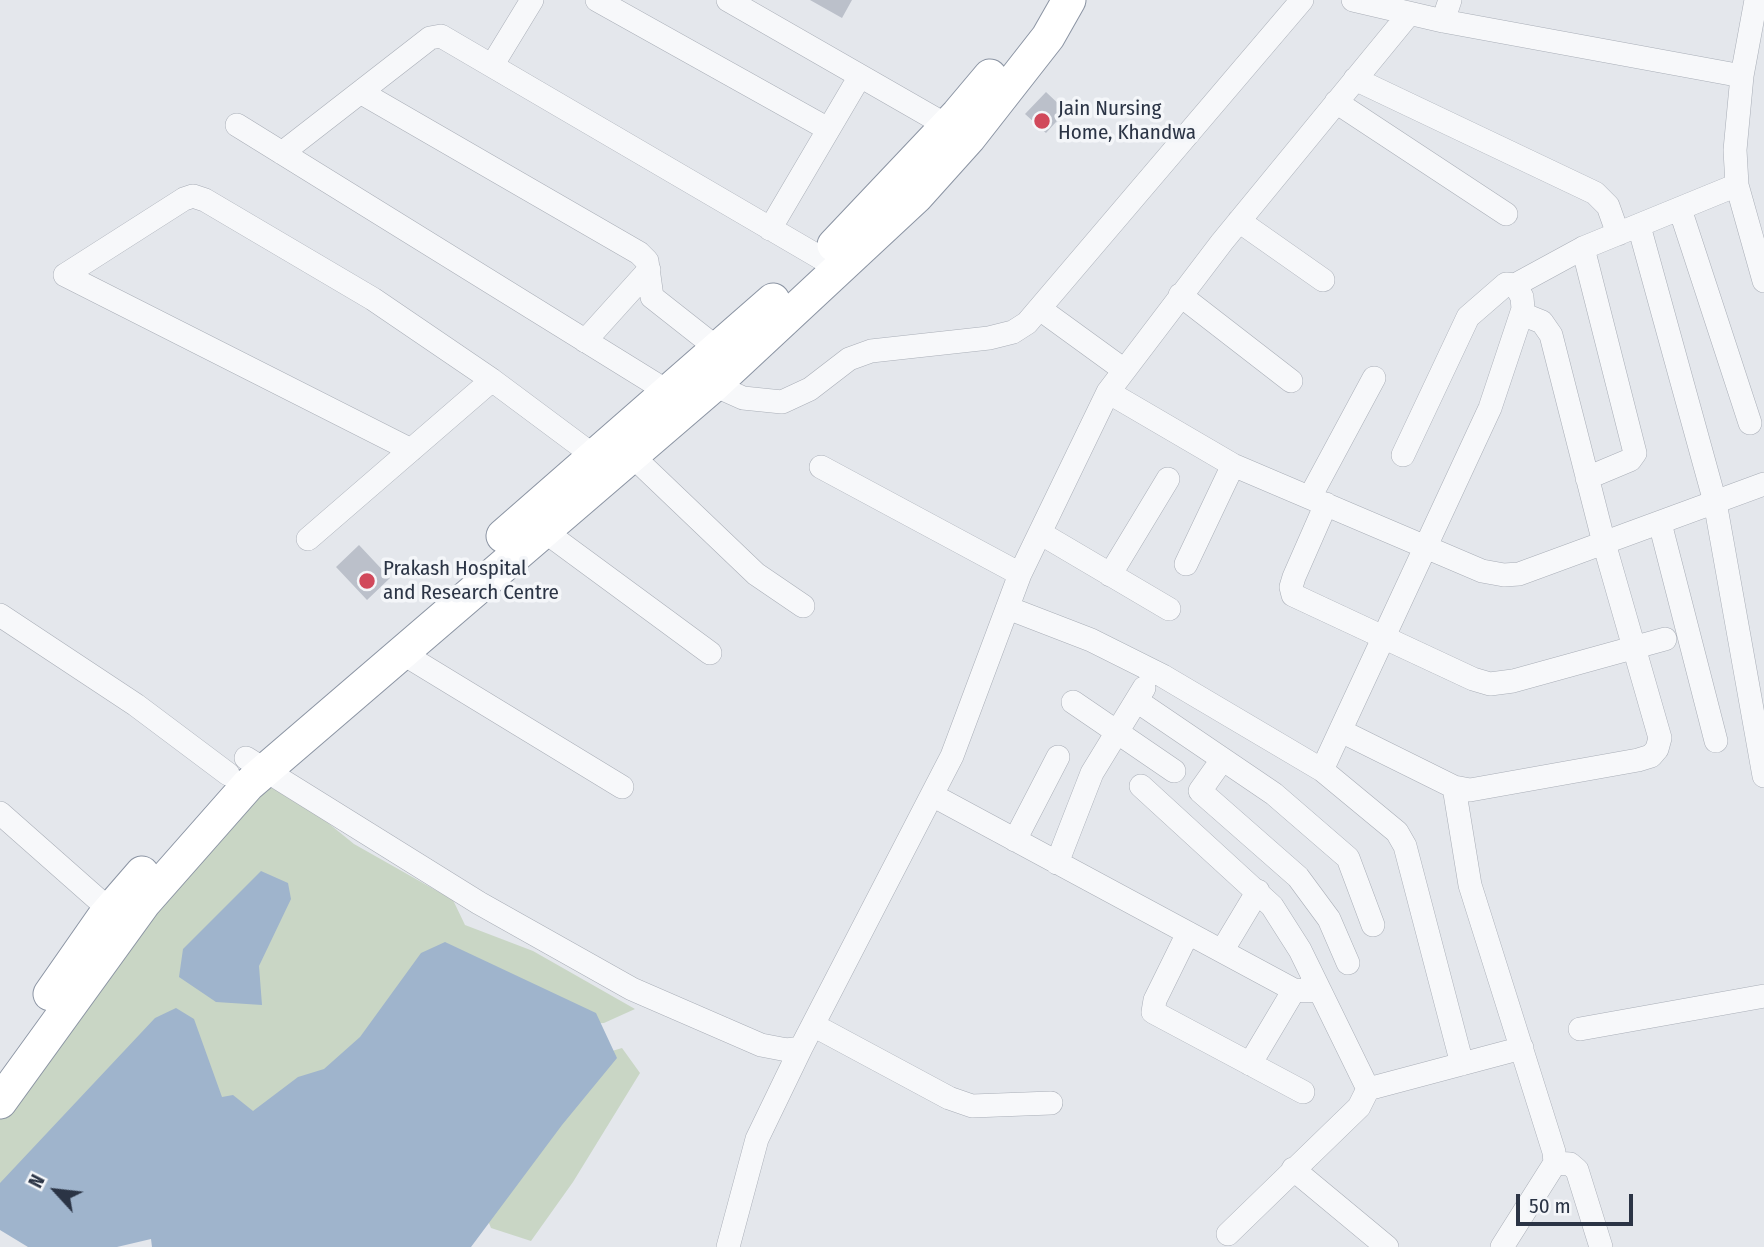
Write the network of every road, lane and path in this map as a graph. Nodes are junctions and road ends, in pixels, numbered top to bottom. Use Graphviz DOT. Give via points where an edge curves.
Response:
graph roads {
  1 [pos="531,0"];
  2 [pos="597,0"];
  3 [pos="728,0"];
  4 [pos="1047,0"];
  5 [pos="1069,0"];
  6 [pos="1302,0"];
  7 [pos="1353,0"];
  8 [pos="1756,0"];
  9 [pos="1446,10"];
  10 [pos="1409,14"];
  11 [pos="1029,44"];
  12 [pos="493,64"];
  13 [pos="1750,75"];
  14 [pos="860,76"];
  15 [pos="1355,79"];
  16 [pos="362,93"];
  17 [pos="1336,102"];
  18 [pos="237,125"];
  19 [pos="828,129"];
  20 [pos="958,132"];
  21 [pos="282,153"];
  22 [pos="1737,185"];
  23 [pos="1680,209"];
  24 [pos="1506,214"];
  25 [pos="1240,220"];
  26 [pos="770,229"];
  27 [pos="1629,230"];
  28 [pos="1583,248"];
  29 [pos="830,263"];
  30 [pos="649,270"];
  31 [pos="1323,280"];
  32 [pos="1764,281"];
  33 [pos="1515,285"];
  34 [pos="1180,295"];
  35 [pos="1040,309"];
  36 [pos="1522,314"];
  37 [pos="585,341"];
  38 [pos="718,349"];
  39 [pos="1124,370"];
  40 [pos="1374,378"];
  41 [pos="492,380"];
  42 [pos="1292,381"];
  43 [pos="1108,392"];
  44 [pos="691,394"];
  45 [pos="1750,423"];
  46 [pos="411,450"];
  47 [pos="613,451"];
  48 [pos="1403,454"];
  49 [pos="1233,465"];
  50 [pos="821,467"];
  51 [pos="1587,478"];
  52 [pos="1168,479"];
  53 [pos="1764,484"];
  54 [pos="1318,501"];
  55 [pos="1715,502"];
  56 [pos="1660,523"];
  57 [pos="534,524"];
  58 [pos="1040,533"];
  59 [pos="308,539"];
  60 [pos="1604,543"];
  61 [pos="1425,547"];
  62 [pos="1186,564"];
  63 [pos="1020,574"];
  64 [pos="1110,575"];
  65 [pos="803,606"];
  66 [pos="1008,608"];
  67 [pos="1169,609"];
  68 [pos="0,615"];
  69 [pos="1383,638"];
  70 [pos="1665,639"];
  71 [pos="1633,648"];
  72 [pos="402,653"];
  73 [pos="710,653"];
  74 [pos="1154,671"];
  75 [pos="1137,701"];
  76 [pos="1073,702"];
  77 [pos="1340,730"];
  78 [pos="1117,732"];
  79 [pos="1716,741"];
  80 [pos="1058,757"];
  81 [pos="1222,760"];
  82 [pos="246,768"];
  83 [pos="1322,770"];
  84 [pos="1174,771"];
  85 [pos="1764,776"];
  86 [pos="1141,786"];
  87 [pos="622,787"];
  88 [pos="1454,787"];
  89 [pos="932,795"];
  90 [pos="0,813"];
  91 [pos="1015,840"];
  92 [pos="1057,863"];
  93 [pos="1258,891"];
  94 [pos="119,917"];
  95 [pos="1373,925"];
  96 [pos="1188,933"];
  97 [pos="1222,951"];
  98 [pos="1348,963"];
  99 [pos="1294,990"];
  100 [pos="1320,991"];
  101 [pos="1764,996"];
  102 [pos="814,1026"];
  103 [pos="1580,1029"];
  104 [pos="802,1048"];
  105 [pos="1522,1048"];
  106 [pos="1250,1064"];
  107 [pos="1462,1064"];
  108 [pos="0,1065"];
  109 [pos="1368,1089"];
  110 [pos="1303,1091"];
  111 [pos="0,1102"];
  112 [pos="1051,1103"];
  113 [pos="1555,1163"];
  114 [pos="1293,1169"];
  115 [pos="1228,1234"];
  116 [pos="728,1247"];
  117 [pos="1387,1247"];
  118 [pos="1502,1247"];
  119 [pos="1601,1247"];
  1 -- 12 [label="street"];
  2 -- 19 [label="street"];
  3 -- 14 [label="street"];
  4 -- 11 [label="highway"];
  5 -- 11 [label="highway"];
  6 -- 35 [label="street"];
  7 -- 10 [label="street"];
  8 -- 13 [label="street"];
  9 -- 10 [label="street"];
  9 -- 13 [label="street"];
  10 -- 15 [label="street"];
  11 -- 20 [label="highway"];
  12 -- 16 [label="street" via="438,35"];
  12 -- 26 [label="street"];
  13 -- 22 [label="street" via="1735,150"];
  14 -- 19 [label="street"];
  14 -- 20 [label="street"];
  15 -- 17 [label="street"];
  15 -- 27 [label="street" via="1595,193"];
  16 -- 21 [label="street"];
  16 -- 30 [label="street" via="639,253"];
  17 -- 24 [label="street"];
  17 -- 25 [label="street"];
  18 -- 21 [label="street"];
  19 -- 26 [label="street"];
  20 -- 29 [label="highway"];
  21 -- 37 [label="street"];
  22 -- 23 [label="street"];
  22 -- 32 [label="street"];
  23 -- 27 [label="street"];
  23 -- 45 [label="street"];
  25 -- 31 [label="street"];
  25 -- 34 [label="street"];
  26 -- 29 [label="street"];
  27 -- 28 [label="street"];
  27 -- 55 [label="street"];
  28 -- 33 [label="street"];
  28 -- 51 [label="street" via="1636,453 1630,460"];
  29 -- 38 [label="highway"];
  29 -- 44 [label="highway"];
  30 -- 37 [label="street"];
  30 -- 38 [label="street" via="652,297"];
  33 -- 36 [label="street" via="1524,302"];
  33 -- 48 [label="street" via="1506,284 1468,317"];
  34 -- 39 [label="street"];
  34 -- 42 [label="street"];
  35 -- 39 [label="street"];
  35 -- 44 [label="street" via="1013,332 989,338 871,351 849,359 782,402"];
  36 -- 51 [label="street" via="1548,328"];
  36 -- 61 [label="street" via="1490,408"];
  37 -- 44 [label="street"];
  38 -- 44 [label="highway"];
  39 -- 43 [label="street"];
  40 -- 54 [label="street"];
  41 -- 46 [label="street"];
  41 -- 46 [label="street" via="373,299 193,196 65,275"];
  41 -- 47 [label="street"];
  43 -- 49 [label="street"];
  43 -- 58 [label="street"];
  44 -- 47 [label="highway"];
  46 -- 59 [label="street"];
  47 -- 57 [label="highway"];
  47 -- 65 [label="street" via="756,574"];
  49 -- 54 [label="street"];
  49 -- 62 [label="street"];
  50 -- 63 [label="street"];
  51 -- 60 [label="street"];
  52 -- 64 [label="street"];
  53 -- 55 [label="street"];
  54 -- 61 [label="street"];
  54 -- 69 [label="street" via="1291,587 1293,595"];
  55 -- 56 [label="street"];
  55 -- 85 [label="street"];
  56 -- 60 [label="street"];
  56 -- 79 [label="street"];
  57 -- 72 [label="highway"];
  57 -- 73 [label="street"];
  57 -- 82 [label="highway"];
  58 -- 63 [label="street"];
  58 -- 64 [label="street"];
  60 -- 61 [label="street" via="1519,574 1504,575 1482,571"];
  60 -- 71 [label="street"];
  61 -- 69 [label="street"];
  63 -- 66 [label="street"];
  64 -- 67 [label="street"];
  66 -- 74 [label="street" via="1091,640"];
  66 -- 89 [label="street" via="952,756"];
  68 -- 82 [label="street" via="136,705"];
  69 -- 71 [label="street" via="1490,684"];
  69 -- 77 [label="street"];
  70 -- 71 [label="street"];
  71 -- 88 [label="street" via="1660,738 1651,756 1470,790"];
  72 -- 82 [label="highway"];
  72 -- 87 [label="street"];
  74 -- 75 [label="street"];
  74 -- 83 [label="street"];
  75 -- 78 [label="street"];
  75 -- 81 [label="street"];
  76 -- 78 [label="street"];
  77 -- 83 [label="street"];
  77 -- 88 [label="street"];
  78 -- 84 [label="street"];
  78 -- 92 [label="street" via="1092,773"];
  80 -- 91 [label="street"];
  81 -- 95 [label="street" via="1274,794 1348,858"];
  81 -- 98 [label="street" via="1200,791 1298,877 1329,919"];
  82 -- 94 [label="highway"];
  82 -- 104 [label="street" via="632,989 761,1045"];
  83 -- 107 [label="street" via="1402,838"];
  86 -- 93 [label="street"];
  88 -- 105 [label="street" via="1470,885"];
  89 -- 91 [label="street"];
  89 -- 102 [label="street"];
  90 -- 94 [label="street"];
  91 -- 92 [label="street"];
  92 -- 96 [label="street"];
  93 -- 97 [label="street"];
  93 -- 100 [label="street" via="1287,928"];
  94 -- 108 [label="highway"];
  94 -- 111 [label="highway"];
  96 -- 97 [label="street"];
  96 -- 106 [label="street" via="1153,1012"];
  97 -- 99 [label="street"];
  99 -- 100 [label="street"];
  99 -- 106 [label="street"];
  100 -- 109 [label="street"];
  101 -- 103 [label="street"];
  102 -- 104 [label="street"];
  102 -- 112 [label="street" via="972,1106"];
  104 -- 116 [label="street" via="757,1139"];
  105 -- 107 [label="street"];
  105 -- 113 [label="street"];
  106 -- 110 [label="street"];
  107 -- 109 [label="street"];
  109 -- 114 [label="street" via="1359,1107"];
  113 -- 118 [label="street"];
  113 -- 119 [label="street" via="1570,1164 1577,1170"];
  114 -- 115 [label="street"];
  114 -- 117 [label="street"];
}
